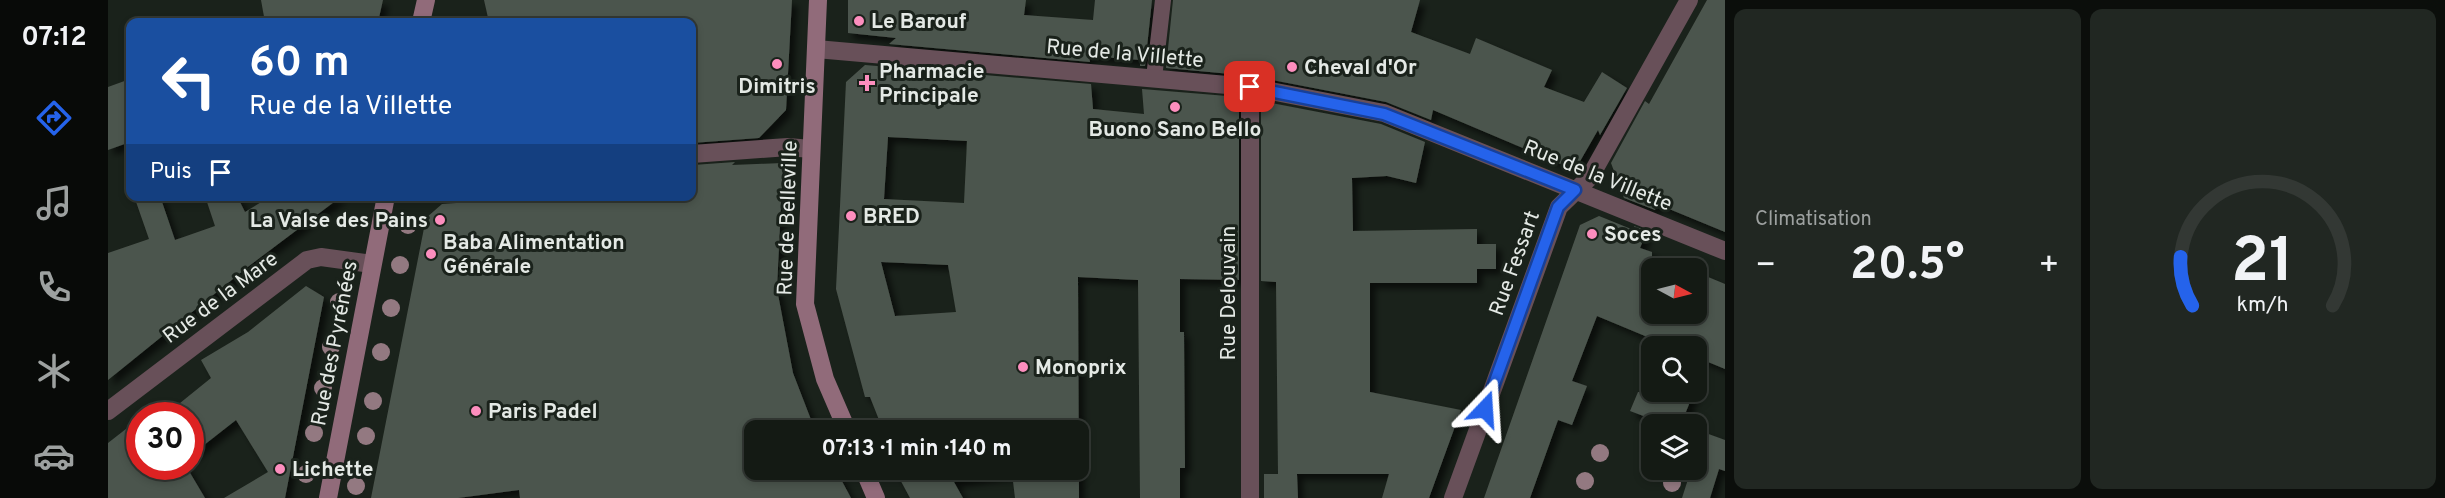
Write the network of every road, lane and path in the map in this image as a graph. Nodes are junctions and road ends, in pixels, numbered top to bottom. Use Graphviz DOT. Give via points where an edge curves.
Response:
graph roads {
  1 [pos="426,0"];
  2 [pos="818,0"];
  3 [pos="1163,0"];
  4 [pos="1689,0"];
  5 [pos="423,18"];
  6 [pos="816,49"];
  7 [pos="1154,78"];
  8 [pos="1250,87"];
  9 [pos="812,149"];
  10 [pos="696,154"];
  11 [pos="1575,190"];
  12 [pos="386,201"];
  13 [pos="1725,251"];
  14 [pos="372,264"];
  15 [pos="108,411"];
  16 [pos="843,420"];
  17 [pos="868,480"];
  18 [pos="328,498"];
  19 [pos="876,498"];
  20 [pos="1250,498"];
  21 [pos="1453,498"];
  1 -- 5 [label="main road"];
  2 -- 6 [label="main road, Rue de Belleville"];
  3 -- 7 [label="lane"];
  4 -- 11 [label="street, Rue Fessart" via="1590,177"];
  6 -- 7 [label="street, Rue de la Villette"];
  6 -- 9 [label="main road, Rue de Belleville"];
  7 -- 8 [label="street, Rue de la Villette"];
  8 -- 11 [label="street, Rue de la Villette" via="1384,114"];
  8 -- 20 [label="street, Rue Delouvain"];
  9 -- 10 [label="street"];
  9 -- 16 [label="main road, Rue de Belleville" via="805,304 825,379"];
  11 -- 13 [label="street, Rue de la Villette"];
  11 -- 21 [label="street, Rue Fessart" via="1558,207"];
  12 -- 14 [label="main road, Rue des Pyrénées"];
  14 -- 15 [label="street, Rue de la Mare" via="321,257 307,260"];
  14 -- 18 [label="main road, Rue des Pyrénées"];
  17 -- 19 [label="main road"];
}
